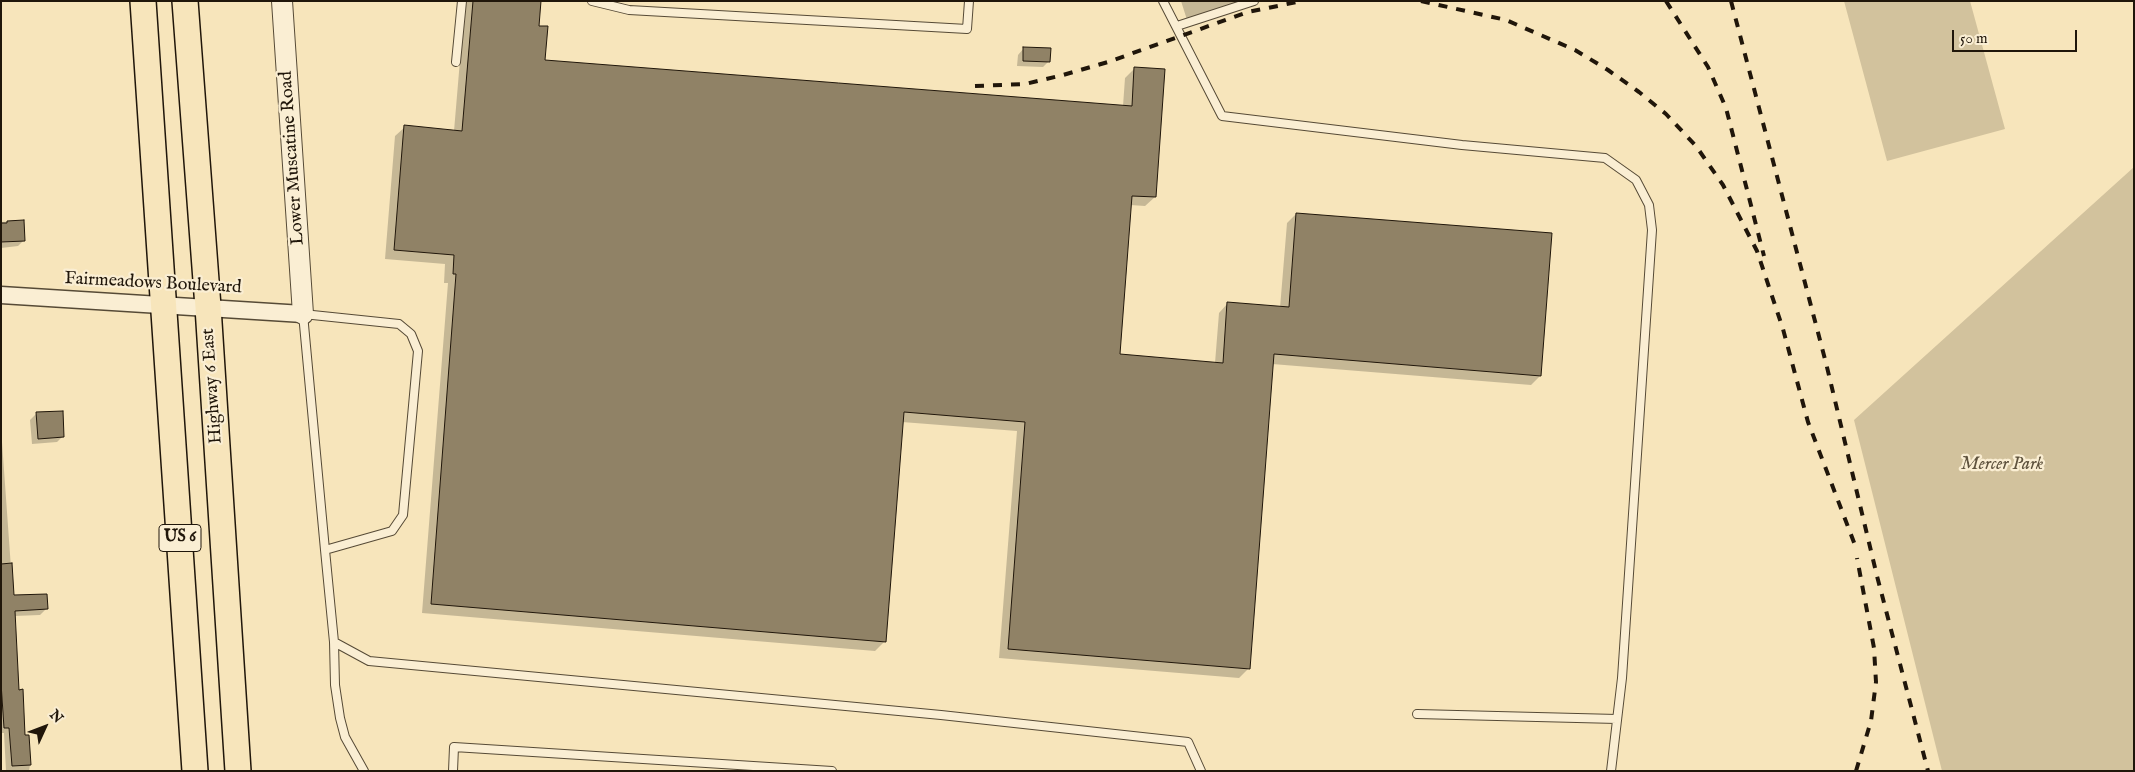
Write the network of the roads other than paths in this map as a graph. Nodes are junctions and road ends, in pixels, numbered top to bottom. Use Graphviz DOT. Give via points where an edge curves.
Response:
graph roads {
  1 [pos="143,1"];
  2 [pos="185,1"];
  3 [pos="282,1"];
  4 [pos="462,1"];
  5 [pos="592,1"];
  6 [pos="968,1"];
  7 [pos="1163,1"];
  8 [pos="1254,1"];
  9 [pos="623,5"];
  10 [pos="1177,26"];
  11 [pos="456,62"];
  12 [pos="1,295"];
  13 [pos="164,304"];
  14 [pos="208,307"];
  15 [pos="302,314"];
  16 [pos="325,550"];
  17 [pos="334,642"];
  18 [pos="1417,714"];
  19 [pos="1617,719"];
  20 [pos="195,771"];
  21 [pos="238,771"];
  22 [pos="364,771"];
  23 [pos="453,771"];
  24 [pos="832,771"];
  25 [pos="1201,771"];
  26 [pos="1611,771"];
  1 -- 13 [label="main road, US 6"];
  2 -- 14 [label="main road, Highway 6 East / US 6"];
  3 -- 15 [label="street, Lower Muscatine Road"];
  4 -- 11 [label="lane"];
  5 -- 9 [label="lane"];
  6 -- 9 [label="lane" via="967,29"];
  7 -- 10 [label="lane"];
  8 -- 10 [label="lane"];
  10 -- 19 [label="lane" via="1222,116 1462,145 1605,158 1636,180 1649,205 1652,230"];
  12 -- 13 [label="street, Fairmeadows Boulevard"];
  13 -- 14 [label="street, Fairmeadows Boulevard"];
  13 -- 20 [label="main road, US 6"];
  14 -- 15 [label="street, Fairmeadows Boulevard"];
  14 -- 21 [label="main road, Highway 6 East / US 6"];
  15 -- 16 [label="lane"];
  15 -- 16 [label="lane" via="399,324 411,334 418,351 403,515 392,531"];
  16 -- 17 [label="lane"];
  17 -- 22 [label="lane" via="340,718 345,737"];
  17 -- 25 [label="lane" via="369,661 1188,742"];
  18 -- 19 [label="lane"];
  19 -- 26 [label="lane"];
  23 -- 24 [label="lane" via="454,748"];
}
